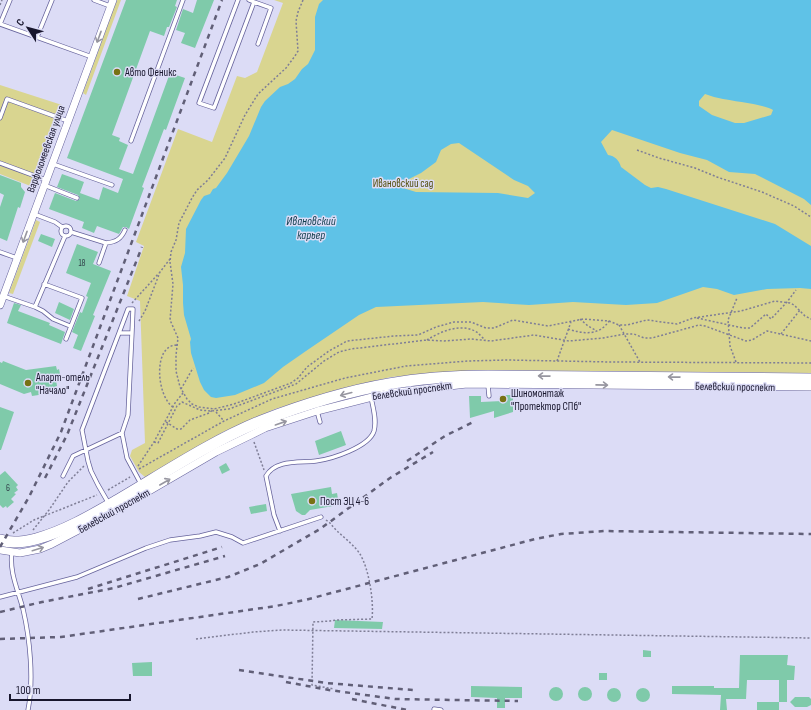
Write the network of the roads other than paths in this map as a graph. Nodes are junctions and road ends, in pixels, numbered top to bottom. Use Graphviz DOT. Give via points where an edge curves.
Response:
graph roads {
  1 [pos="10,0"];
  2 [pos="52,0"];
  3 [pos="94,0"];
  4 [pos="183,0"];
  5 [pos="238,0"];
  6 [pos="249,0"];
  7 [pos="254,2"];
  8 [pos="111,3"];
  9 [pos="0,24"];
  10 [pos="37,37"];
  11 [pos="258,44"];
  12 [pos="92,57"];
  13 [pos="0,118"];
  14 [pos="68,122"];
  15 [pos="131,141"];
  16 [pos="0,163"];
  17 [pos="52,164"];
  18 [pos="45,182"];
  19 [pos="112,185"];
  20 [pos="77,198"];
  21 [pos="34,214"];
  22 [pos="62,227"];
  23 [pos="125,230"];
  24 [pos="71,232"];
  25 [pos="65,236"];
  26 [pos="106,243"];
  27 [pos="0,252"];
  28 [pos="17,258"];
  29 [pos="99,263"];
  30 [pos="44,284"];
  31 [pos="3,296"];
  32 [pos="0,305"];
  33 [pos="35,307"];
  34 [pos="70,326"];
  35 [pos="119,333"];
  36 [pos="132,333"];
  37 [pos="66,339"];
  38 [pos="811,379"];
  39 [pos="488,380"];
  40 [pos="811,387"];
  41 [pos="370,392"];
  42 [pos="489,396"];
  43 [pos="315,407"];
  44 [pos="320,422"];
  45 [pos="122,433"];
  46 [pos="86,450"];
  47 [pos="63,476"];
  48 [pos="142,486"];
  49 [pos="111,508"];
  50 [pos="321,517"];
  51 [pos="280,531"];
  52 [pos="0,540"];
  53 [pos="12,543"];
  54 [pos="0,550"];
  55 [pos="18,592"];
  56 [pos="0,597"];
  57 [pos="434,709"];
  58 [pos="28,710"];
  59 [pos="441,710"];
  1 -- 9 [label="lane"];
  2 -- 10 [label="lane"];
  3 -- 8 [label="lane"];
  4 -- 15 [label="lane"];
  5 -- 7 [label="lane" via="199,103 214,108"];
  6 -- 7 [label="lane"];
  7 -- 11 [label="lane" via="271,8"];
  8 -- 12 [label="street, Варфоломеевская улица, one-way"];
  9 -- 10 [label="lane"];
  10 -- 12 [label="lane"];
  12 -- 14 [label="street, Варфоломеевская улица"];
  13 -- 14 [label="lane" via="7,99"];
  14 -- 17 [label="street, Варфоломеевская улица"];
  16 -- 18 [label="lane"];
  17 -- 18 [label="street, Варфоломеевская улица"];
  17 -- 19 [label="lane"];
  18 -- 20 [label="lane"];
  18 -- 21 [label="street, Варфоломеевская улица"];
  21 -- 22 [label="lane"];
  21 -- 28 [label="street, Варфоломеевская улица, one-way"];
  22 -- 24 [label="lane" via="69,227"];
  22 -- 25 [label="lane"];
  23 -- 26 [label="lane" via="121,238"];
  24 -- 25 [label="lane"];
  24 -- 26 [label="lane"];
  25 -- 30 [label="lane"];
  26 -- 29 [label="lane"];
  27 -- 28 [label="lane"];
  28 -- 31 [label="street, Варфоломеевская улица"];
  30 -- 33 [label="lane"];
  30 -- 34 [label="lane" via="82,298"];
  31 -- 32 [label="street, Варфоломеевская улица"];
  31 -- 33 [label="lane"];
  33 -- 34 [label="lane" via="53,320"];
  34 -- 37 [label="lane"];
  35 -- 36 [label="lane"];
  35 -- 36 [label="lane" via="128,309 133,309"];
  35 -- 46 [label="lane" via="82,430"];
  36 -- 45 [label="lane" via="128,415"];
  38 -- 39 [label="street, Белевский проспект, one-way"];
  39 -- 40 [label="street, Белевский проспект, one-way"];
  39 -- 41 [label="street, Белевский проспект" via="457,376 388,384"];
  39 -- 42 [label="lane"];
  41 -- 43 [label="street, Белевский проспект"];
  41 -- 51 [label="lane" via="375,423 368,439 339,455 317,461 297,461 276,466 268,472 266,476"];
  43 -- 44 [label="lane"];
  43 -- 48 [label="street, Белевский проспект" via="247,427"];
  49 -- 43 [label="street, Белевский проспект, one-way" via="216,452"];
  45 -- 46 [label="lane"];
  45 -- 48 [label="lane" via="127,458"];
  46 -- 47 [label="lane" via="73,456"];
  46 -- 49 [label="lane" via="98,485"];
  48 -- 49 [label="street, Белевский проспект"];
  49 -- 53 [label="street, Белевский проспект" via="43,536"];
  50 -- 51 [label="lane"];
  51 -- 55 [label="lane" via="243,543 216,532 170,540 77,577"];
  52 -- 53 [label="street, Белевский проспект"];
  53 -- 54 [label="street, Белевский проспект"];
  53 -- 55 [label="lane" via="12,574"];
  55 -- 56 [label="lane"];
  55 -- 58 [label="lane" via="29,648"];
  57 -- 59 [label="lane"];
}
